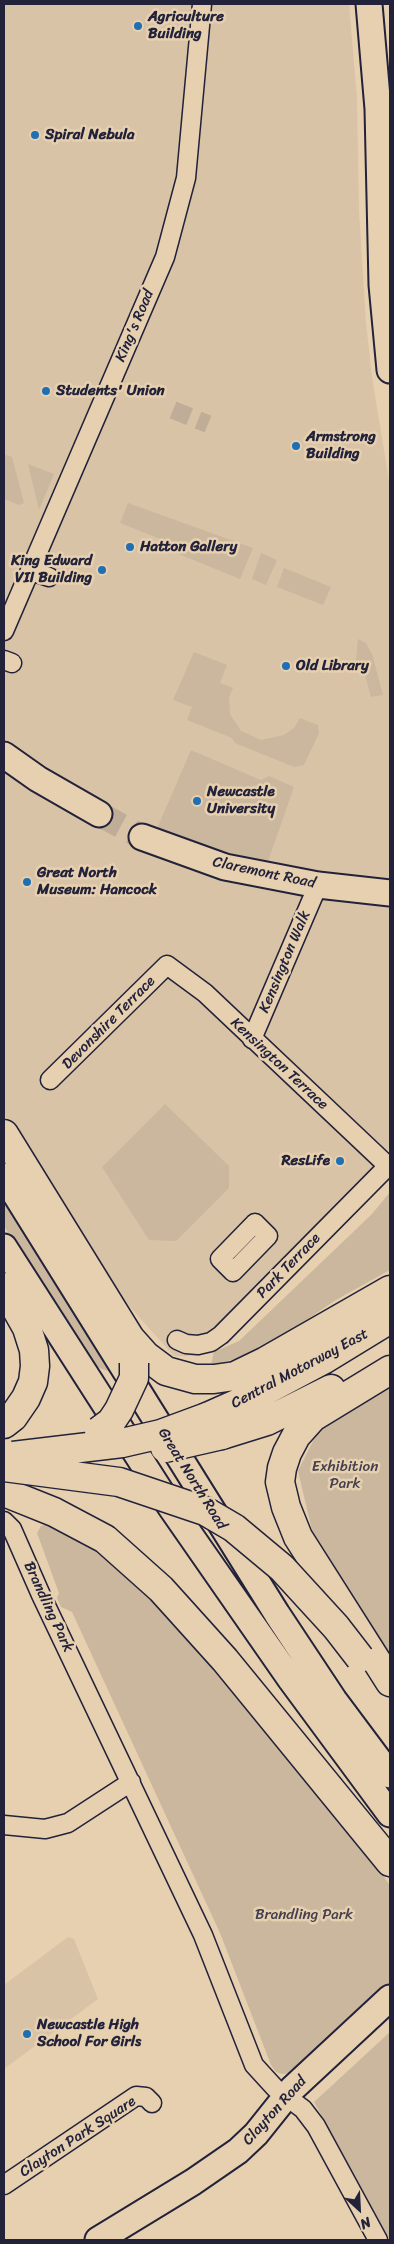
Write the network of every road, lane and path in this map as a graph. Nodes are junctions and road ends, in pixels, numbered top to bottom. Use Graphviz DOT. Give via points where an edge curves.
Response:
graph roads {
  1 [pos="202,4"];
  2 [pos="369,4"];
  3 [pos="390,370"];
  4 [pos="31,571"];
  5 [pos="49,577"];
  6 [pos="4,632"];
  7 [pos="4,755"];
  8 [pos="99,814"];
  9 [pos="142,837"];
  10 [pos="318,885"];
  11 [pos="390,893"];
  12 [pos="166,965"];
  13 [pos="252,1039"];
  14 [pos="50,1080"];
  15 [pos="4,1134"];
  16 [pos="389,1165"];
  17 [pos="4,1176"];
  18 [pos="4,1247"];
  19 [pos="4,1287"];
  20 [pos="390,1290"];
  21 [pos="390,1319"];
  22 [pos="177,1340"];
  23 [pos="132,1350"];
  24 [pos="390,1354"];
  25 [pos="390,1370"];
  26 [pos="4,1424"];
  27 [pos="215,1426"];
  28 [pos="5,1472"];
  29 [pos="4,1522"];
  30 [pos="389,1692"];
  31 [pos="324,1706"];
  32 [pos="344,1734"];
  33 [pos="390,1775"];
  34 [pos="130,1782"];
  35 [pos="390,1814"];
  36 [pos="4,1825"];
  37 [pos="390,1862"];
  38 [pos="390,1998"];
  39 [pos="286,2096"];
  40 [pos="152,2102"];
  41 [pos="4,2185"];
  42 [pos="98,2240"];
  43 [pos="378,2240"];
  1 -- 4 [label="street, King's Road" via="186,178 165,258"];
  2 -- 3 [label="main road" via="378,109 382,285"];
  4 -- 5 [label="street"];
  4 -- 6 [label="street, King's Road"];
  7 -- 8 [label="main road"];
  9 -- 10 [label="main road, Claremont Road" via="225,867"];
  10 -- 11 [label="main road, Claremont Road"];
  10 -- 13 [label="street, Kensington Walk"];
  12 -- 13 [label="street, Kensington Terrace" via="205,994"];
  12 -- 14 [label="street, Devonshire Terrace"];
  13 -- 16 [label="street, Kensington Terrace"];
  15 -- 23 [label="highway"];
  16 -- 22 [label="street, Park Terrace" via="221,1335 211,1342 198,1344"];
  17 -- 31 [label="main road, Great North Road" via="98,1323"];
  18 -- 31 [label="main road, Great North Road" via="170,1506"];
  19 -- 26 [label="highway" via="27,1328 35,1366 26,1398"];
  20 -- 23 [label="highway" via="235,1376 195,1379 166,1371"];
  21 -- 27 [label="highway, Central Motorway East" via="261,1393"];
  23 -- 28 [label="highway, bridge" via="134,1378 111,1422 46,1461"];
  24 -- 27 [label="highway, Central Motorway East" via="339,1385 267,1421"];
  25 -- 30 [label="highway" via="313,1417 296,1436 282,1468 280,1482 298,1537"];
  27 -- 28 [label="highway, Central Motorway East, bridge" via="143,1454"];
  27 -- 28 [label="highway, Central Motorway East, bridge" via="35,1455"];
  28 -- 30 [label="highway, bridge" via="119,1482 205,1511 234,1528 282,1568"];
  28 -- 37 [label="highway" via="54,1512 105,1539 161,1589 225,1660"];
  29 -- 34 [label="street, Brandling Park" via="12,1528"];
  31 -- 32 [label="main road, Great North Road"];
  32 -- 33 [label="main road, Great North Road"];
  32 -- 35 [label="main road, Great North Road"];
  34 -- 36 [label="street" via="68,1823 45,1829"];
  34 -- 39 [label="street, Brandling Park" via="203,1935 254,2065"];
  38 -- 39 [label="main road, Clayton Road"];
  39 -- 42 [label="main road, Clayton Road" via="238,2151"];
  39 -- 43 [label="street, Brandling Park" via="303,2109 316,2126"];
  40 -- 41 [label="street, Clayton Park Square" via="146,2097 136,2096"];
}
